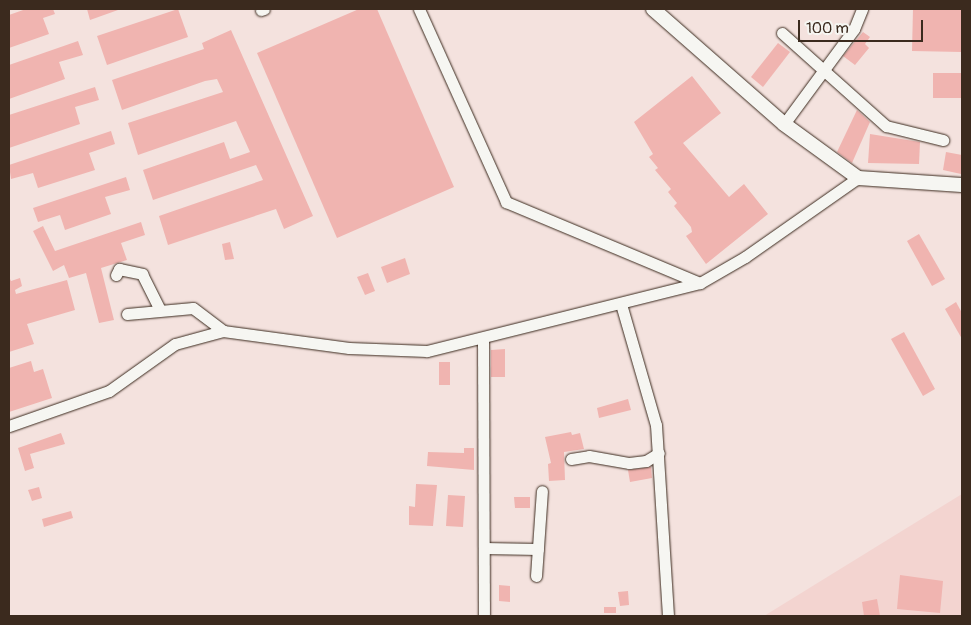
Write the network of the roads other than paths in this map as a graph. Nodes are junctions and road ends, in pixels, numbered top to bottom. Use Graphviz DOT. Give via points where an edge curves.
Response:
graph roads {
  1 [pos="419,9"];
  2 [pos="654,9"];
  3 [pos="862,9"];
  4 [pos="782,33"];
  5 [pos="822,71"];
  6 [pos="784,124"];
  7 [pos="944,140"];
  8 [pos="858,178"];
  9 [pos="962,185"];
  10 [pos="116,275"];
  11 [pos="700,283"];
  12 [pos="621,304"];
  13 [pos="160,310"];
  14 [pos="127,314"];
  15 [pos="223,331"];
  16 [pos="482,339"];
  17 [pos="9,426"];
  18 [pos="659,453"];
  19 [pos="571,459"];
  20 [pos="542,491"];
  21 [pos="484,548"];
  22 [pos="538,549"];
  23 [pos="536,576"];
  24 [pos="484,616"];
  25 [pos="668,616"];
  1 -- 11 [label="street" via="506,202"];
  2 -- 6 [label="main road"];
  3 -- 5 [label="street" via="854,29"];
  4 -- 5 [label="street"];
  5 -- 6 [label="street"];
  5 -- 7 [label="street" via="886,126"];
  6 -- 8 [label="main road"];
  8 -- 9 [label="main road"];
  8 -- 11 [label="street" via="745,257"];
  10 -- 13 [label="street" via="119,269 142,274"];
  11 -- 12 [label="street"];
  12 -- 16 [label="street"];
  12 -- 18 [label="street" via="656,425"];
  13 -- 14 [label="street"];
  13 -- 15 [label="street" via="192,308"];
  15 -- 16 [label="street" via="348,348 427,351"];
  15 -- 17 [label="street" via="175,344 109,390"];
  16 -- 21 [label="street"];
  18 -- 19 [label="street" via="646,461 630,463 590,456"];
  18 -- 25 [label="street"];
  20 -- 22 [label="street"];
  21 -- 22 [label="street"];
  21 -- 24 [label="street"];
  22 -- 23 [label="street"];
}
